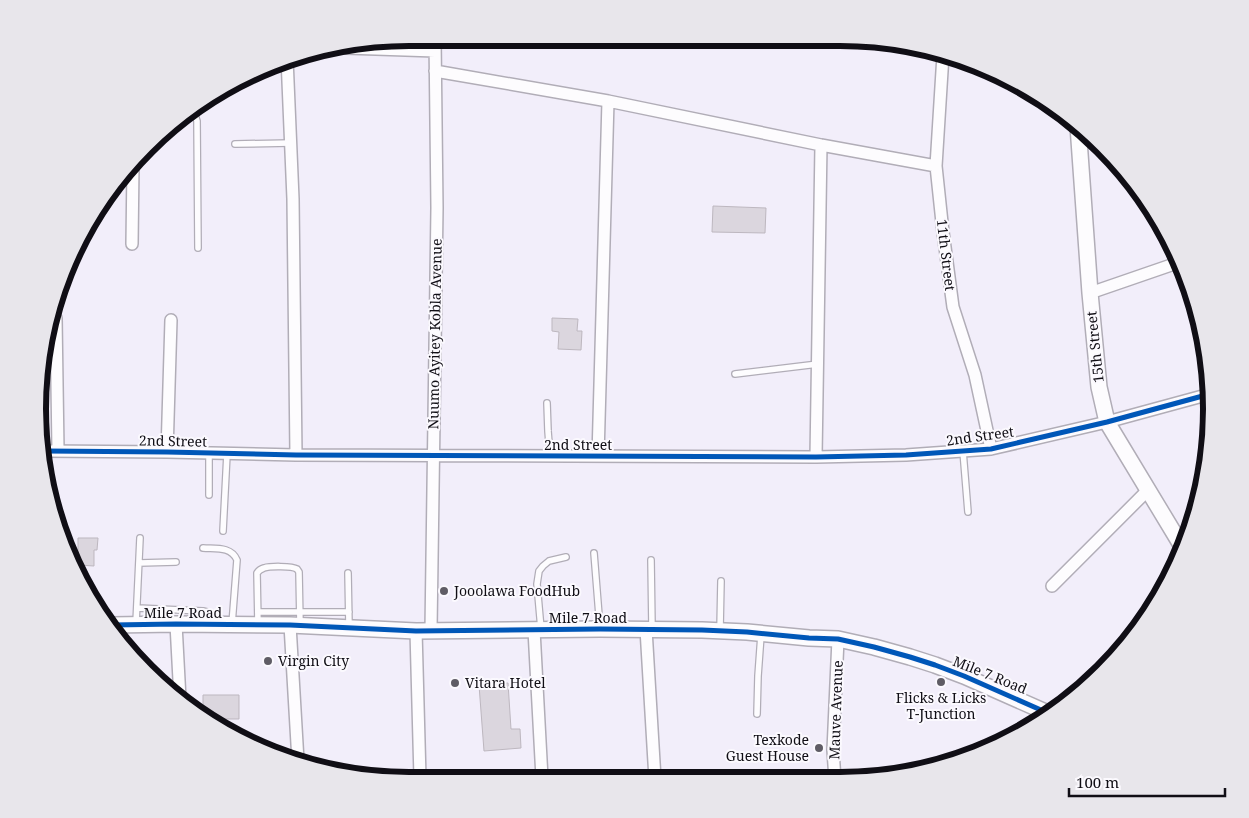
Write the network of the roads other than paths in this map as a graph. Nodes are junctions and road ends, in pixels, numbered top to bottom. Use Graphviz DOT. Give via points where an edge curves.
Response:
graph roads {
  1 [pos="435,46"];
  2 [pos="366,49"];
  3 [pos="435,51"];
  4 [pos="943,62"];
  5 [pos="288,67"];
  6 [pos="435,71"];
  7 [pos="608,101"];
  8 [pos="195,116"];
  9 [pos="1079,136"];
  10 [pos="290,143"];
  11 [pos="235,144"];
  12 [pos="821,145"];
  13 [pos="936,166"];
  14 [pos="133,174"];
  15 [pos="132,244"];
  16 [pos="198,248"];
  17 [pos="1172,265"];
  18 [pos="1090,293"];
  19 [pos="171,320"];
  20 [pos="56,326"];
  21 [pos="818,364"];
  22 [pos="735,374"];
  23 [pos="1202,396"];
  24 [pos="547,403"];
  25 [pos="1107,422"];
  26 [pos="991,449"];
  27 [pos="48,450"];
  28 [pos="58,450"];
  29 [pos="963,451"];
  30 [pos="167,452"];
  31 [pos="209,453"];
  32 [pos="226,454"];
  33 [pos="296,455"];
  34 [pos="433,456"];
  35 [pos="550,456"];
  36 [pos="598,456"];
  37 [pos="816,457"];
  38 [pos="1148,490"];
  39 [pos="209,495"];
  40 [pos="968,512"];
  41 [pos="223,531"];
  42 [pos="140,538"];
  43 [pos="1178,540"];
  44 [pos="203,548"];
  45 [pos="594,553"];
  46 [pos="566,557"];
  47 [pos="651,560"];
  48 [pos="176,562"];
  49 [pos="139,563"];
  50 [pos="348,573"];
  51 [pos="721,581"];
  52 [pos="1052,586"];
  53 [pos="137,608"];
  54 [pos="349,612"];
  55 [pos="258,618"];
  56 [pos="319,620"];
  57 [pos="296,621"];
  58 [pos="176,624"];
  59 [pos="209,624"];
  60 [pos="117,625"];
  61 [pos="136,625"];
  62 [pos="232,625"];
  63 [pos="349,628"];
  64 [pos="600,629"];
  65 [pos="649,629"];
  66 [pos="431,630"];
  67 [pos="538,630"];
  68 [pos="720,630"];
  69 [pos="416,631"];
  70 [pos="761,633"];
  71 [pos="838,640"];
  72 [pos="180,690"];
  73 [pos="1042,711"];
  74 [pos="757,714"];
  75 [pos="298,754"];
  76 [pos="420,772"];
  77 [pos="542,772"];
  78 [pos="655,772"];
  79 [pos="834,772"];
  1 -- 3 [label="street, Nuumo Ayitey Kobla Avenue"];
  2 -- 3 [label="street"];
  3 -- 6 [label="street, Nuumo Ayitey Kobla Avenue"];
  4 -- 13 [label="street, 11th Street"];
  5 -- 10 [label="street"];
  6 -- 7 [label="street"];
  6 -- 34 [label="street, Nuumo Ayitey Kobla Avenue" via="437,208"];
  7 -- 12 [label="street"];
  7 -- 36 [label="street"];
  8 -- 16 [label="lane"];
  9 -- 18 [label="street, 15th Street"];
  10 -- 11 [label="lane"];
  10 -- 33 [label="street"];
  12 -- 13 [label="street"];
  12 -- 21 [label="street"];
  13 -- 26 [label="street, 11th Street" via="953,307 976,375"];
  14 -- 15 [label="street"];
  17 -- 18 [label="street"];
  18 -- 25 [label="street, 15th Street" via="1099,387"];
  19 -- 30 [label="street"];
  20 -- 28 [label="street"];
  21 -- 22 [label="lane"];
  21 -- 37 [label="street"];
  23 -- 25 [label="street, 2nd Street"];
  24 -- 35 [label="lane"];
  25 -- 26 [label="street, 2nd Street"];
  25 -- 38 [label="street, 15th Street"];
  26 -- 29 [label="street, 2nd Street"];
  27 -- 28 [label="street, 2nd Street"];
  28 -- 30 [label="street, 2nd Street"];
  29 -- 37 [label="street, 2nd Street"];
  29 -- 40 [label="lane"];
  30 -- 31 [label="street, 2nd Street"];
  31 -- 32 [label="street, 2nd Street"];
  31 -- 39 [label="lane"];
  32 -- 33 [label="street, 2nd Street"];
  32 -- 41 [label="lane"];
  33 -- 34 [label="street, 2nd Street"];
  34 -- 35 [label="street, 2nd Street"];
  34 -- 66 [label="street, Nuumo Ayitey Kobla Avenue"];
  35 -- 36 [label="street, 2nd Street"];
  36 -- 37 [label="street, 2nd Street"];
  38 -- 43 [label="street, 15th Street"];
  38 -- 52 [label="street"];
  42 -- 49 [label="lane"];
  44 -- 62 [label="lane" via="225,549 237,560"];
  45 -- 64 [label="lane"];
  46 -- 67 [label="lane" via="549,561 539,570"];
  47 -- 65 [label="lane"];
  48 -- 49 [label="lane"];
  49 -- 53 [label="lane"];
  50 -- 54 [label="lane"];
  51 -- 68 [label="lane"];
  53 -- 59 [label="lane" via="203,610 207,612"];
  53 -- 61 [label="lane"];
  54 -- 56 [label="lane"];
  54 -- 63 [label="lane"];
  55 -- 57 [label="street, Mile 7 Road"];
  55 -- 57 [label="lane" via="259,571 291,566 298,572"];
  55 -- 62 [label="street, Mile 7 Road"];
  56 -- 57 [label="street, Mile 7 Road"];
  56 -- 63 [label="street, Mile 7 Road"];
  57 -- 75 [label="street"];
  58 -- 59 [label="street, Mile 7 Road"];
  58 -- 61 [label="street, Mile 7 Road"];
  58 -- 72 [label="street"];
  59 -- 62 [label="street, Mile 7 Road"];
  60 -- 61 [label="street, Mile 7 Road"];
  63 -- 69 [label="street, Mile 7 Road"];
  64 -- 65 [label="street, Mile 7 Road"];
  64 -- 67 [label="street, Mile 7 Road"];
  65 -- 68 [label="street, Mile 7 Road"];
  65 -- 78 [label="street"];
  66 -- 67 [label="street, Mile 7 Road"];
  66 -- 69 [label="street, Mile 7 Road"];
  67 -- 77 [label="street"];
  68 -- 70 [label="street, Mile 7 Road"];
  69 -- 76 [label="street"];
  70 -- 71 [label="street, Mile 7 Road"];
  70 -- 74 [label="lane"];
  71 -- 73 [label="street, Mile 7 Road" via="935,665"];
  71 -- 79 [label="street, Mauve Avenue"];
}
